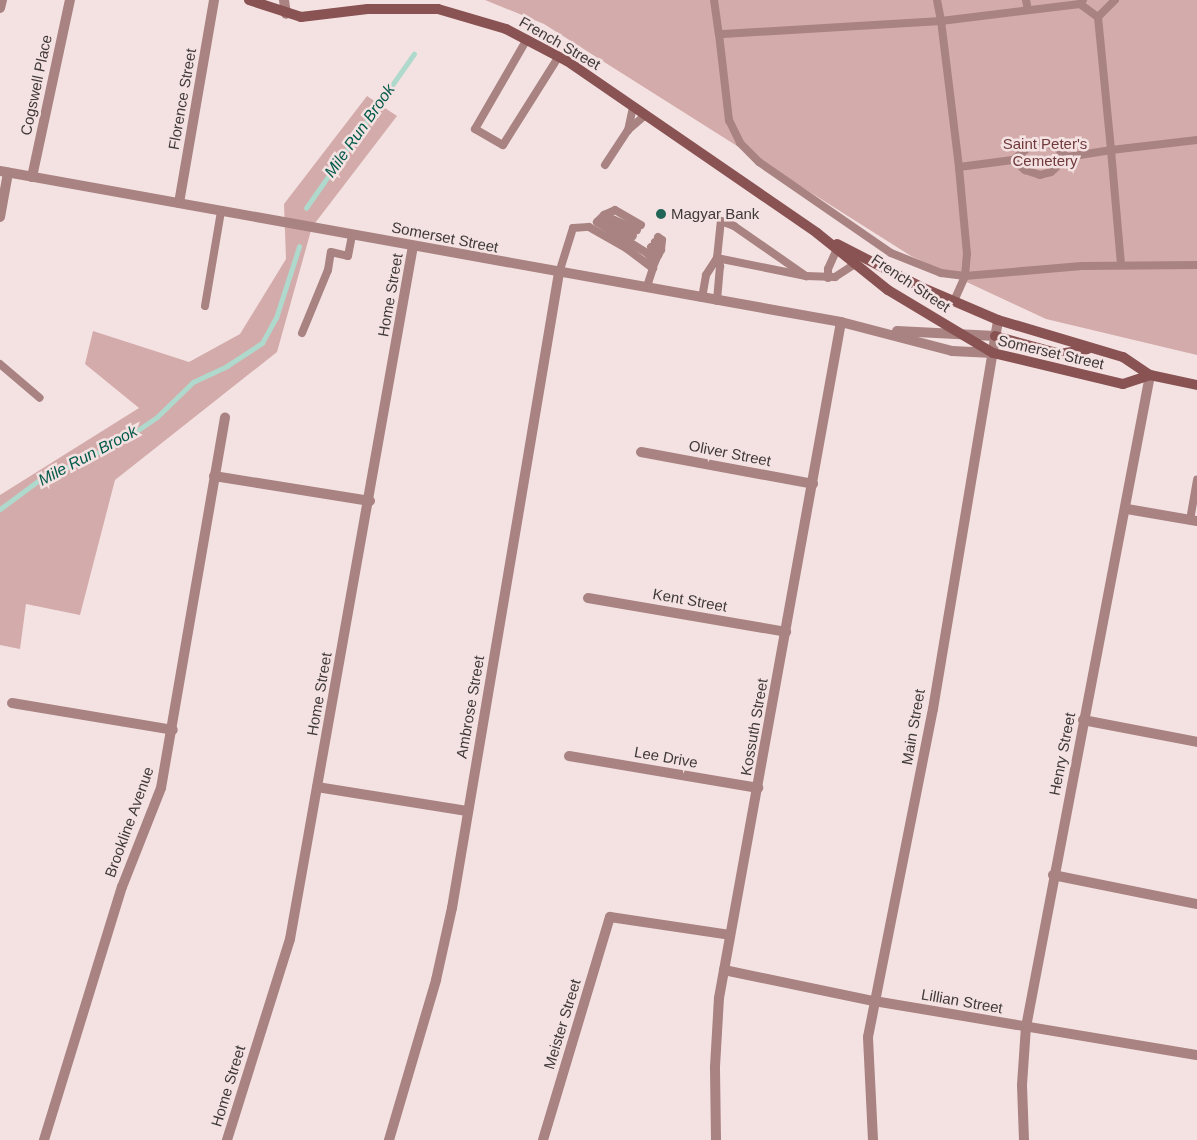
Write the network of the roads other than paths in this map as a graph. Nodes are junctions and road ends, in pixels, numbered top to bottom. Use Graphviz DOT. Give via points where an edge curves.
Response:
graph roads {
  1 [pos="2,0"];
  2 [pos="70,0"];
  3 [pos="214,0"];
  4 [pos="249,0"];
  5 [pos="284,0"];
  6 [pos="714,0"];
  7 [pos="937,0"];
  8 [pos="1026,0"];
  9 [pos="1115,0"];
  10 [pos="1120,0"];
  11 [pos="1081,2"];
  12 [pos="265,4"];
  13 [pos="438,4"];
  14 [pos="0,8"];
  15 [pos="1028,10"];
  16 [pos="286,14"];
  17 [pos="1098,17"];
  18 [pos="941,21"];
  19 [pos="719,34"];
  20 [pos="526,39"];
  21 [pos="559,56"];
  22 [pos="633,107"];
  23 [pos="645,115"];
  24 [pos="628,130"];
  25 [pos="1197,140"];
  26 [pos="1112,150"];
  27 [pos="1067,157"];
  28 [pos="1013,160"];
  29 [pos="605,165"];
  30 [pos="959,167"];
  31 [pos="4,172"];
  32 [pos="32,177"];
  33 [pos="179,203"];
  34 [pos="221,211"];
  35 [pos="0,217"];
  36 [pos="597,222"];
  37 [pos="589,227"];
  38 [pos="817,233"];
  39 [pos="352,235"];
  40 [pos="414,246"];
  41 [pos="838,250"];
  42 [pos="717,258"];
  43 [pos="656,259"];
  44 [pos="855,264"];
  45 [pos="1121,264"];
  46 [pos="1197,265"];
  47 [pos="559,273"];
  48 [pos="806,276"];
  49 [pos="965,276"];
  50 [pos="828,278"];
  51 [pos="646,287"];
  52 [pos="702,298"];
  53 [pos="717,300"];
  54 [pos="954,301"];
  55 [pos="205,306"];
  56 [pos="998,320"];
  57 [pos="841,322"];
  58 [pos="885,331"];
  59 [pos="959,332"];
  60 [pos="302,333"];
  61 [pos="996,336"];
  62 [pos="1092,348"];
  63 [pos="993,353"];
  64 [pos="0,364"];
  65 [pos="1150,375"];
  66 [pos="1197,386"];
  67 [pos="40,398"];
  68 [pos="225,417"];
  69 [pos="641,452"];
  70 [pos="214,476"];
  71 [pos="1197,480"];
  72 [pos="813,484"];
  73 [pos="370,501"];
  74 [pos="1127,509"];
  75 [pos="1193,520"];
  76 [pos="588,598"];
  77 [pos="786,632"];
  78 [pos="12,703"];
  79 [pos="1083,720"];
  80 [pos="173,730"];
  81 [pos="1197,742"];
  82 [pos="569,756"];
  83 [pos="317,787"];
  84 [pos="758,788"];
  85 [pos="467,811"];
  86 [pos="1053,876"];
  87 [pos="1197,904"];
  88 [pos="730,935"];
  89 [pos="724,970"];
  90 [pos="874,1001"];
  91 [pos="1026,1027"];
  92 [pos="1197,1055"];
  93 [pos="44,1140"];
  94 [pos="227,1140"];
  95 [pos="389,1140"];
  96 [pos="543,1140"];
  97 [pos="716,1140"];
  98 [pos="872,1140"];
  99 [pos="1024,1140"];
  1 -- 14 [label="street"];
  2 -- 32 [label="street, Cogswell Place"];
  3 -- 33 [label="street, Florence Street"];
  4 -- 12 [label="main road, French Street"];
  5 -- 16 [label="street"];
  6 -- 19 [label="lane"];
  7 -- 18 [label="lane"];
  8 -- 15 [label="lane"];
  9 -- 10 [label="lane"];
  9 -- 17 [label="lane"];
  11 -- 15 [label="lane"];
  11 -- 17 [label="lane"];
  12 -- 16 [label="main road, French Street"];
  13 -- 16 [label="main road, French Street" via="301,17"];
  13 -- 20 [label="main road, French Street"];
  15 -- 18 [label="lane"];
  17 -- 26 [label="lane"];
  18 -- 19 [label="lane"];
  18 -- 30 [label="lane"];
  19 -- 49 [label="lane" via="729,120 740,143 749,153 891,253 941,273"];
  20 -- 21 [label="main road, French Street"];
  20 -- 21 [label="lane" via="475,129 503,145"];
  21 -- 22 [label="main road, French Street"];
  22 -- 23 [label="main road, French Street"];
  22 -- 24 [label="lane"];
  23 -- 24 [label="lane"];
  23 -- 38 [label="main road, French Street"];
  24 -- 29 [label="lane"];
  25 -- 26 [label="lane"];
  26 -- 27 [label="lane"];
  26 -- 45 [label="lane"];
  27 -- 28 [label="lane" via="1056,147 1043,142 1033,144"];
  27 -- 28 [label="lane" via="1051,172 1040,175 1025,170"];
  28 -- 30 [label="lane"];
  30 -- 49 [label="lane" via="967,254"];
  31 -- 32 [label="street, Somerset Street"];
  31 -- 35 [label="street"];
  32 -- 33 [label="street, Somerset Street"];
  33 -- 34 [label="street, Somerset Street"];
  34 -- 39 [label="street, Somerset Street"];
  34 -- 55 [label="lane"];
  36 -- 36 [label="lane" via="604,215 637,230 612,224"];
  36 -- 37 [label="lane"];
  36 -- 43 [label="lane"];
  37 -- 43 [label="lane" via="626,248"];
  37 -- 47 [label="lane" via="573,228"];
  38 -- 41 [label="main road, French Street"];
  38 -- 54 [label="main road, French Street"];
  39 -- 40 [label="street, Somerset Street"];
  39 -- 60 [label="lane" via="348,256 331,252 328,270"];
  40 -- 47 [label="street, Somerset Street"];
  40 -- 73 [label="street, Home Street"];
  41 -- 44 [label="main road, French Street"];
  41 -- 50 [label="lane" via="828,269"];
  42 -- 48 [label="lane"];
  42 -- 48 [label="lane" via="721,221 734,226"];
  42 -- 52 [label="lane" via="706,275"];
  42 -- 53 [label="lane" via="720,266"];
  43 -- 43 [label="lane" via="655,242 662,240"];
  43 -- 51 [label="lane"];
  44 -- 50 [label="lane"];
  44 -- 59 [label="main road, French Street" via="888,290"];
  45 -- 46 [label="lane"];
  45 -- 49 [label="lane"];
  47 -- 51 [label="street, Somerset Street"];
  47 -- 85 [label="street, Ambrose Street"];
  48 -- 50 [label="lane"];
  49 -- 54 [label="lane"];
  51 -- 52 [label="street, Somerset Street"];
  52 -- 53 [label="street, Somerset Street"];
  53 -- 57 [label="street, Somerset Street"];
  54 -- 56 [label="main road, French Street"];
  56 -- 61 [label="street, Main Street"];
  56 -- 62 [label="main road, Somerset Street"];
  57 -- 58 [label="street, Somerset Street"];
  57 -- 72 [label="street, Kossuth Street"];
  58 -- 59 [label="street, Somerset Street"];
  58 -- 63 [label="street, Somerset Street" via="952,351"];
  59 -- 61 [label="street, Somerset Street"];
  59 -- 63 [label="main road, French Street"];
  61 -- 62 [label="main road" via="1060,354"];
  61 -- 63 [label="street, Main Street"];
  62 -- 65 [label="main road, Somerset Street" via="1123,357"];
  63 -- 65 [label="main road, Somerset Street" via="1123,384"];
  63 -- 90 [label="street, Main Street" via="933,709"];
  64 -- 67 [label="lane"];
  65 -- 66 [label="main road, Somerset Street"];
  65 -- 74 [label="street, Henry Street"];
  68 -- 70 [label="street, Brookline Avenue"];
  69 -- 72 [label="street, Oliver Street"];
  70 -- 73 [label="street"];
  70 -- 80 [label="street, Brookline Avenue"];
  71 -- 75 [label="lane"];
  72 -- 77 [label="street, Kossuth Street"];
  73 -- 83 [label="street, Home Street"];
  74 -- 75 [label="street"];
  74 -- 79 [label="street, Henry Street"];
  76 -- 77 [label="street, Kent Street"];
  77 -- 84 [label="street, Kossuth Street"];
  78 -- 80 [label="street"];
  79 -- 81 [label="street"];
  79 -- 86 [label="street, Henry Street"];
  80 -- 93 [label="street, Brookline Avenue" via="161,788 122,887"];
  82 -- 84 [label="street, Lee Drive"];
  83 -- 85 [label="street"];
  83 -- 94 [label="street, Home Street" via="290,939"];
  84 -- 88 [label="street, Kossuth Street"];
  85 -- 95 [label="street, Ambrose Street" via="452,908 436,980"];
  86 -- 87 [label="street"];
  86 -- 91 [label="street, Henry Street"];
  88 -- 89 [label="street, Kossuth Street"];
  88 -- 96 [label="street, Meister Street" via="610,917"];
  89 -- 90 [label="street, Lillian Street"];
  89 -- 97 [label="street, Kossuth Street" via="715,1067"];
  90 -- 91 [label="street, Lillian Street"];
  90 -- 98 [label="street, Main Street" via="868,1036"];
  91 -- 92 [label="street, Lillian Street"];
  91 -- 99 [label="street, Henry Street" via="1022,1085"];
}
